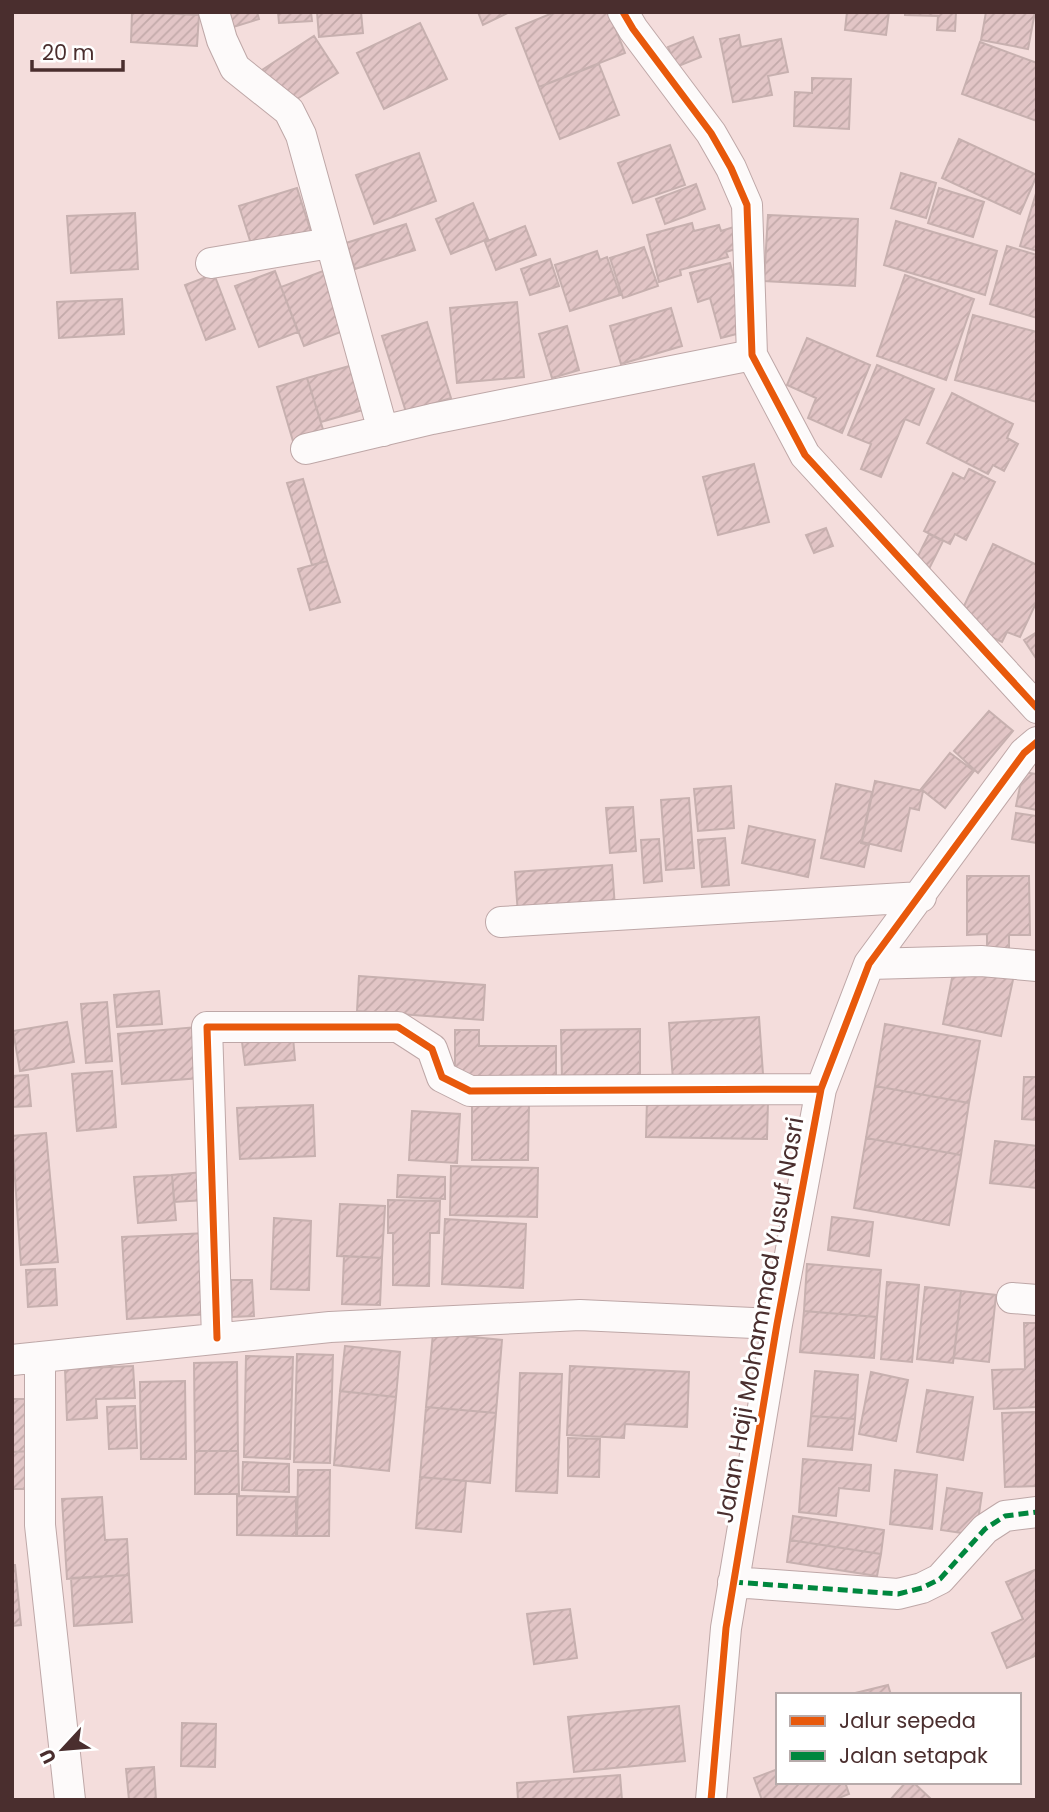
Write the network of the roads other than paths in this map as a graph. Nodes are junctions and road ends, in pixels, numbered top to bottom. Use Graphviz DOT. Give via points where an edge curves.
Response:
graph roads {
  1 [pos="214,12"];
  2 [pos="623,12"];
  3 [pos="330,243"];
  4 [pos="211,262"];
  5 [pos="752,355"];
  6 [pos="383,430"];
  7 [pos="306,449"];
  8 [pos="1037,708"];
  9 [pos="1037,742"];
  10 [pos="921,897"];
  11 [pos="501,922"];
  12 [pos="869,964"];
  13 [pos="1037,966"];
  14 [pos="821,1089"];
  15 [pos="777,1324"];
  16 [pos="217,1338"];
  17 [pos="26,1359"];
  18 [pos="1037,1512"];
  19 [pos="733,1582"];
  20 [pos="70,1800"];
  21 [pos="711,1800"];
  1 -- 3 [label="street" via="235,68 289,111 301,135"];
  2 -- 5 [label="street" via="711,133 747,205"];
  3 -- 4 [label="street"];
  3 -- 6 [label="street"];
  5 -- 6 [label="street"];
  5 -- 8 [label="street" via="805,454"];
  6 -- 7 [label="street"];
  9 -- 10 [label="street, Jalan Haji Mohammad Yusuf Nasri"];
  10 -- 11 [label="street"];
  10 -- 12 [label="street, Jalan Haji Mohammad Yusuf Nasri"];
  12 -- 13 [label="street" via="981,961"];
  12 -- 14 [label="street, Jalan Haji Mohammad Yusuf Nasri"];
  14 -- 15 [label="street, Jalan Haji Mohammad Yusuf Nasri"];
  14 -- 16 [label="street" via="470,1091 442,1077 432,1049 398,1027 207,1027"];
  15 -- 16 [label="street" via="580,1315 330,1327"];
  15 -- 19 [label="street, Jalan Haji Mohammad Yusuf Nasri"];
  16 -- 17 [label="street"];
  17 -- 20 [label="street"];
  18 -- 19 [label="street" via="1006,1517 985,1529 940,1579 898,1594"];
  19 -- 21 [label="street, Jalan Haji Mohammad Yusuf Nasri"];
}
